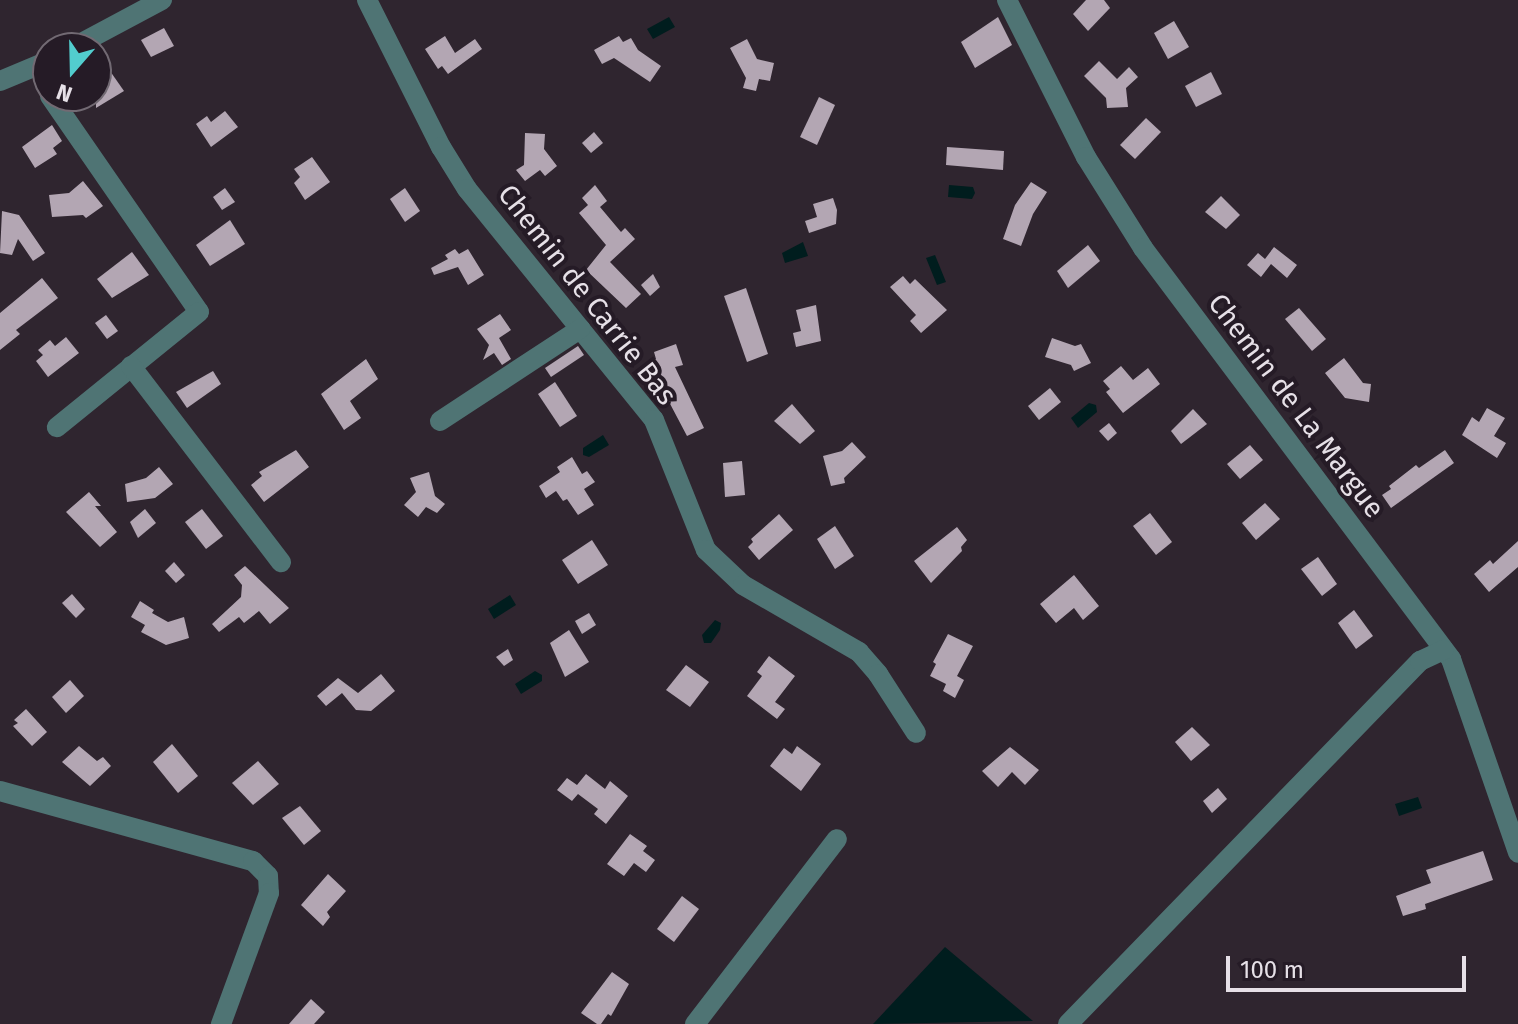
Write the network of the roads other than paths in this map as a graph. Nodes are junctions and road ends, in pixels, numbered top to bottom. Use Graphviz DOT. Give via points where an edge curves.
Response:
graph roads {
  1 [pos="162,0"];
  2 [pos="367,0"];
  3 [pos="1007,0"];
  4 [pos="102,32"];
  5 [pos="32,68"];
  6 [pos="0,81"];
  7 [pos="61,112"];
  8 [pos="580,329"];
  9 [pos="131,366"];
  10 [pos="440,421"];
  11 [pos="57,427"];
  12 [pos="281,562"];
  13 [pos="1444,650"];
  14 [pos="916,733"];
  15 [pos="0,791"];
  16 [pos="837,839"];
  17 [pos="1518,853"];
  18 [pos="221,1024"];
  19 [pos="695,1024"];
  20 [pos="1068,1024"];
  1 -- 4 [label="street"];
  2 -- 8 [label="street, Chemin de Carrie Bas" via="467,189"];
  3 -- 13 [label="street, Chemin de La Margue" via="1086,157 1143,248"];
  5 -- 6 [label="street"];
  7 -- 9 [label="street" via="199,312"];
  8 -- 10 [label="street"];
  8 -- 14 [label="street, Chemin de Carrie Bas" via="654,420 706,550 743,585 859,652"];
  9 -- 11 [label="street"];
  9 -- 12 [label="street"];
  13 -- 17 [label="street, Chemin de La Margue"];
  13 -- 20 [label="street" via="1420,661"];
  15 -- 18 [label="street" via="253,861 268,876 269,893"];
  16 -- 19 [label="street"];
}
